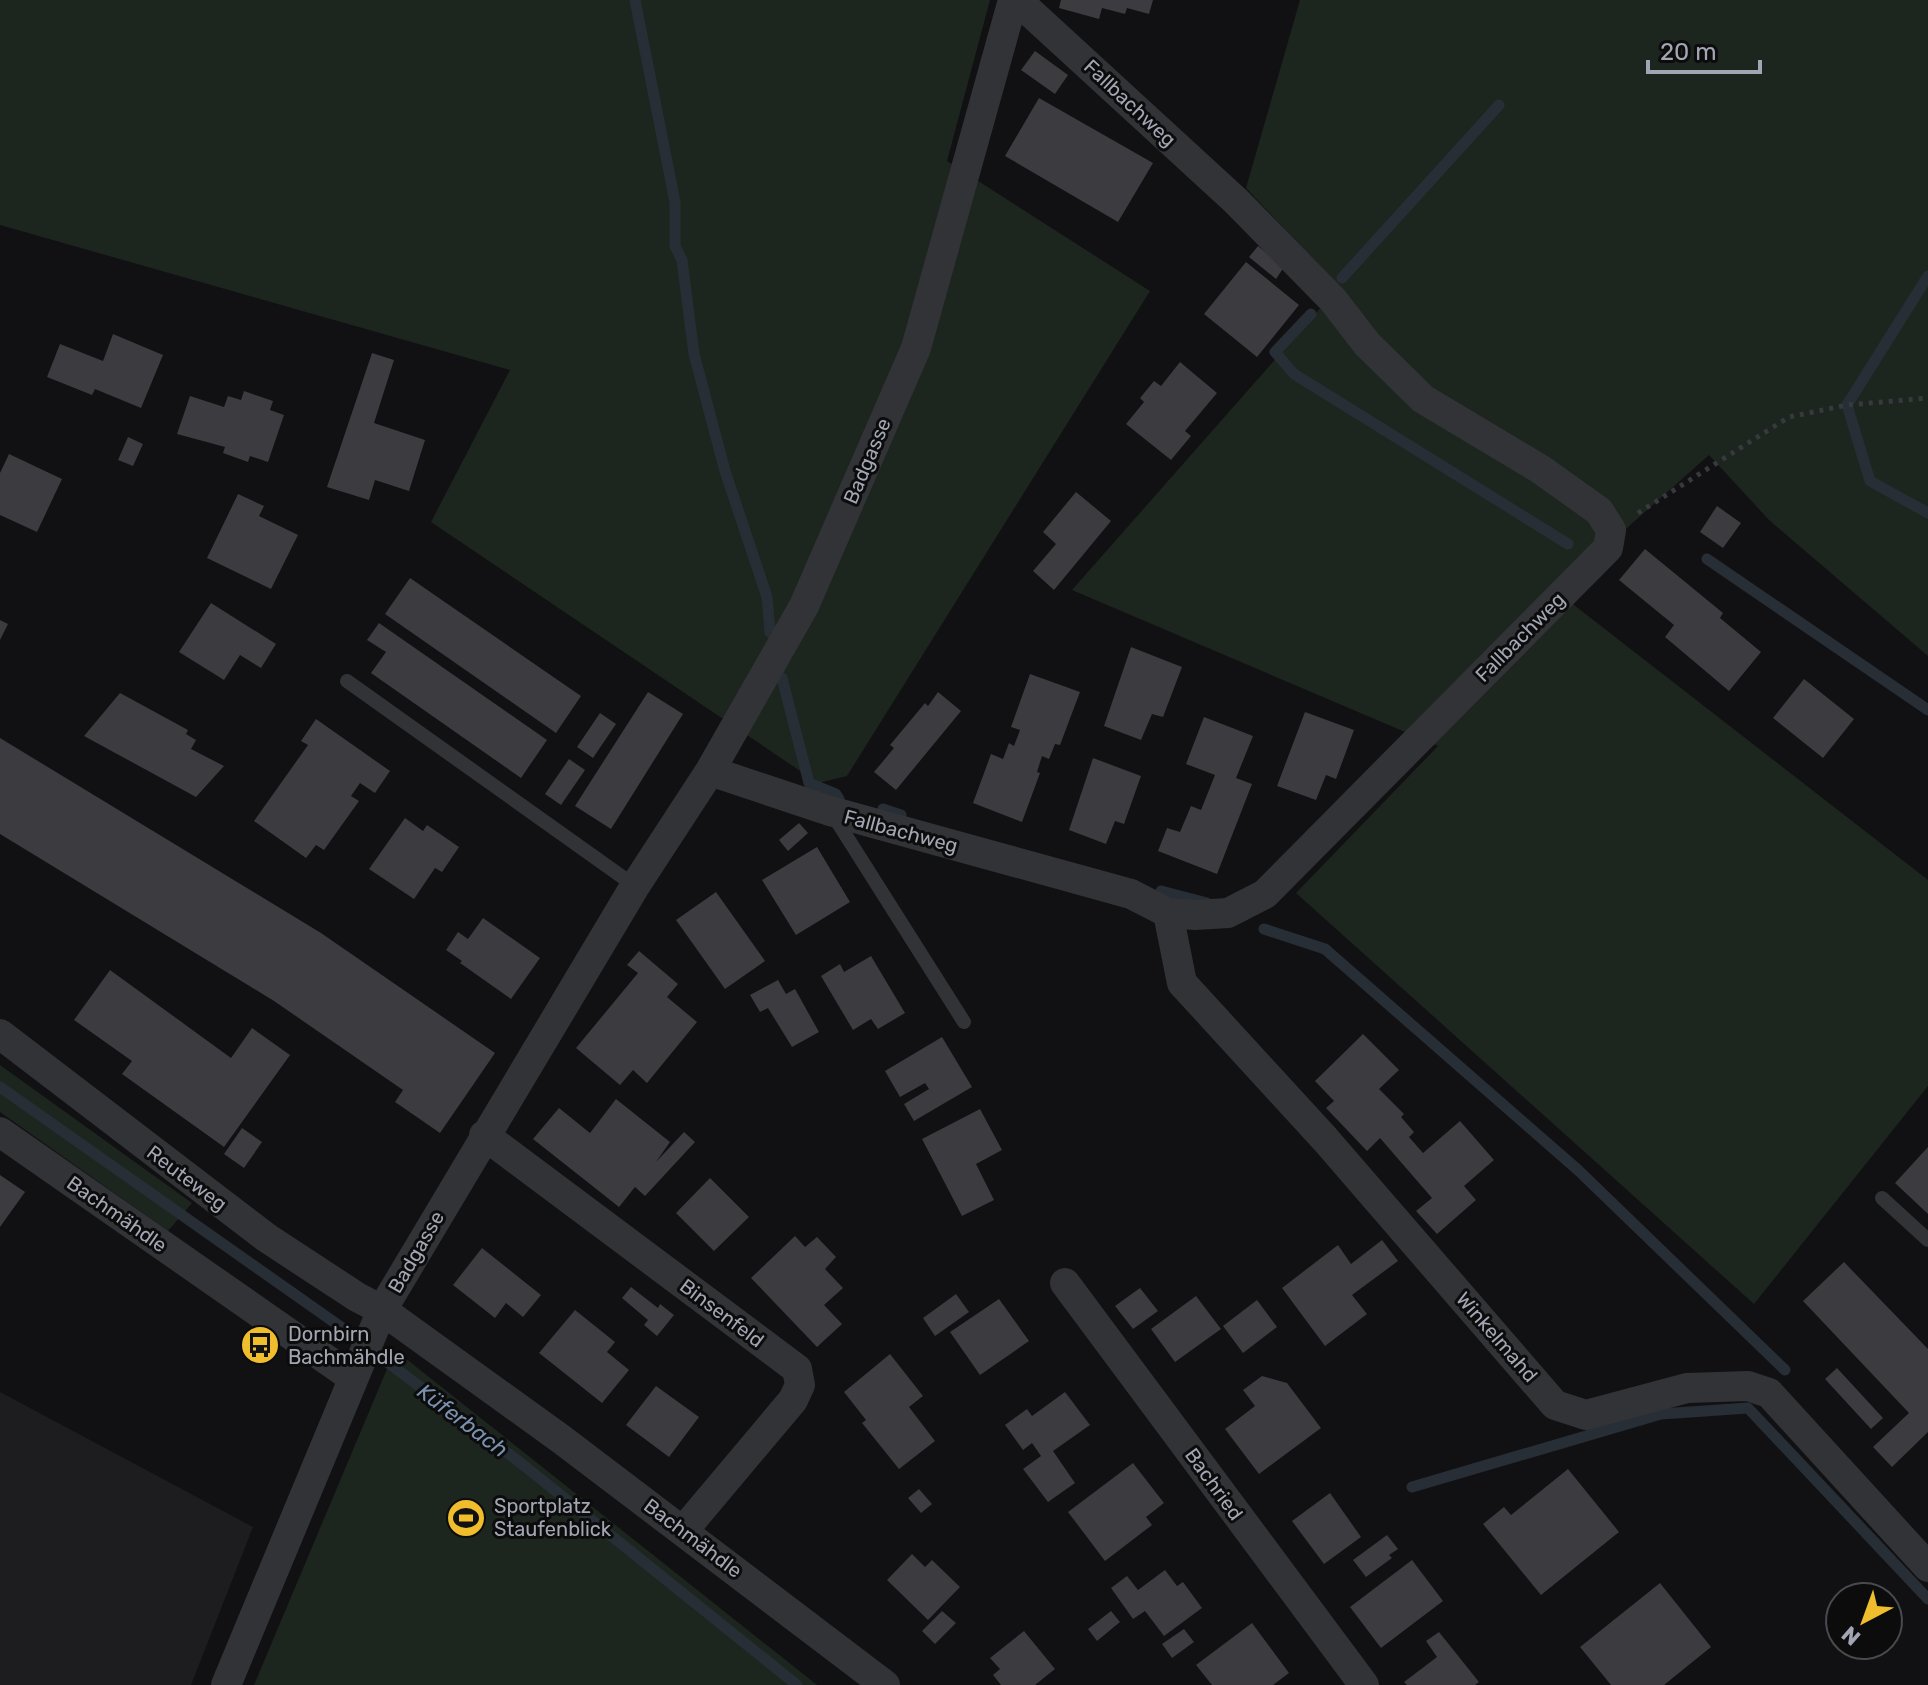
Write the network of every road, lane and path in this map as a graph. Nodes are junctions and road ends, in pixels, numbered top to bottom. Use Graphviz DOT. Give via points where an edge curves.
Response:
graph roads {
  1 [pos="1015,0"];
  2 [pos="1928,398"];
  3 [pos="1611,530"];
  4 [pos="347,681"];
  5 [pos="710,771"];
  6 [pos="830,811"];
  7 [pos="635,886"];
  8 [pos="1168,913"];
  9 [pos="964,1022"];
  10 [pos="0,1034"];
  11 [pos="0,1132"];
  12 [pos="484,1135"];
  13 [pos="1882,1198"];
  14 [pos="1928,1240"];
  15 [pos="1065,1283"];
  16 [pos="367,1345"];
  17 [pos="683,1531"];
  18 [pos="1928,1567"];
  19 [pos="226,1685"];
  20 [pos="885,1685"];
  21 [pos="1364,1685"];
  1 -- 3 [label="street, Fallbachweg" via="1236,201 1423,399 1540,469 1599,511"];
  1 -- 5 [label="street, Badgasse" via="916,348 804,606"];
  2 -- 3 [label="path" via="1847,405 1789,417"];
  3 -- 8 [label="street, Fallbachweg" via="1608,548 1265,894 1228,913"];
  4 -- 7 [label="lane"];
  5 -- 6 [label="street, Fallbachweg"];
  5 -- 7 [label="street, Badgasse"];
  6 -- 8 [label="street, Fallbachweg" via="1131,894"];
  6 -- 9 [label="lane"];
  7 -- 12 [label="street, Badgasse"];
  8 -- 18 [label="street, Winkelmahd" via="1182,983 1555,1405 1586,1415 1687,1388 1748,1386 1769,1393"];
  10 -- 16 [label="street, Reuteweg" via="267,1238 357,1297"];
  11 -- 16 [label="street, Bachmähdle"];
  12 -- 16 [label="street, Badgasse"];
  12 -- 17 [label="street, Binsenfeld" via="797,1369 800,1385 793,1400"];
  13 -- 14 [label="lane"];
  15 -- 21 [label="street, Bachried"];
  16 -- 17 [label="street, Bachmähdle" via="561,1439"];
  16 -- 19 [label="street, Badgasse"];
  17 -- 20 [label="street, Bachmähdle"];
}
